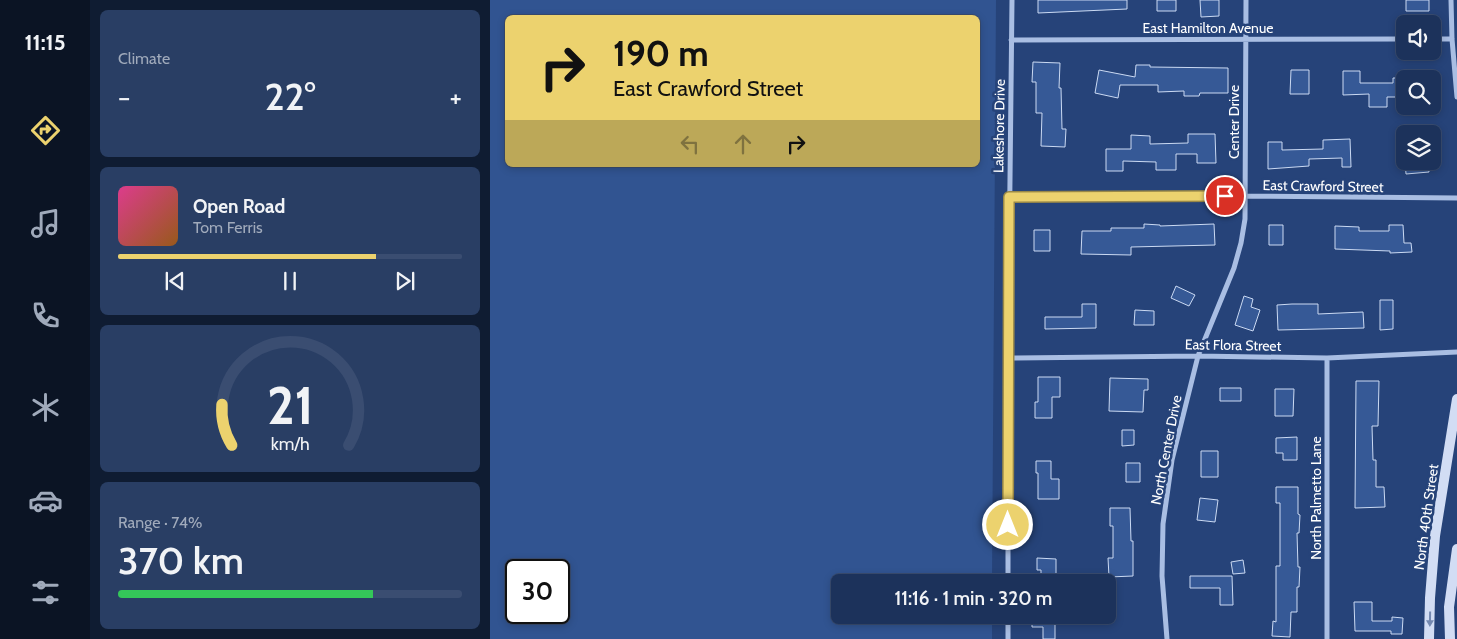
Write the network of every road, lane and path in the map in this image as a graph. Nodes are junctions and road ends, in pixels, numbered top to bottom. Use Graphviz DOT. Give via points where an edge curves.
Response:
graph roads {
  1 [pos="1012,0"];
  2 [pos="1246,0"];
  3 [pos="1451,0"];
  4 [pos="1246,39"];
  5 [pos="1396,39"];
  6 [pos="1441,39"];
  7 [pos="1452,39"];
  8 [pos="1011,40"];
  9 [pos="1457,97"];
  10 [pos="1245,196"];
  11 [pos="1009,197"];
  12 [pos="1457,198"];
  13 [pos="1457,352"];
  14 [pos="1198,356"];
  15 [pos="1008,358"];
  16 [pos="1327,358"];
  17 [pos="1457,400"];
  18 [pos="1457,549"];
  19 [pos="1008,574"];
  20 [pos="1008,624"];
  21 [pos="1008,639"];
  22 [pos="1167,639"];
  23 [pos="1327,639"];
  24 [pos="1430,639"];
  25 [pos="1450,639"];
  1 -- 8 [label="street, Lakeshore Drive"];
  2 -- 4 [label="street, Center Drive"];
  3 -- 7 [label="street"];
  4 -- 5 [label="street, East Hamilton Avenue"];
  4 -- 8 [label="street, East Hamilton Avenue"];
  4 -- 10 [label="street, Center Drive"];
  6 -- 7 [label="street"];
  7 -- 9 [label="street"];
  8 -- 11 [label="street, Lakeshore Drive"];
  10 -- 11 [label="street, East Crawford Street"];
  10 -- 12 [label="street, East Crawford Street"];
  10 -- 14 [label="street, Center Drive" via="1245,219 1234,268"];
  11 -- 15 [label="street, Lakeshore Drive"];
  13 -- 16 [label="street, East Flora Street"];
  14 -- 15 [label="street, East Flora Street"];
  14 -- 16 [label="street, East Flora Street"];
  14 -- 22 [label="street, North Center Drive" via="1172,460 1162,524"];
  15 -- 19 [label="street, Lakeshore Drive"];
  16 -- 23 [label="street, North Palmetto Lane"];
  17 -- 24 [label="main road, North 40th Street, one-way" via="1435,536"];
  18 -- 25 [label="main road" via="1449,607"];
  20 -- 21 [label="street"];
}
